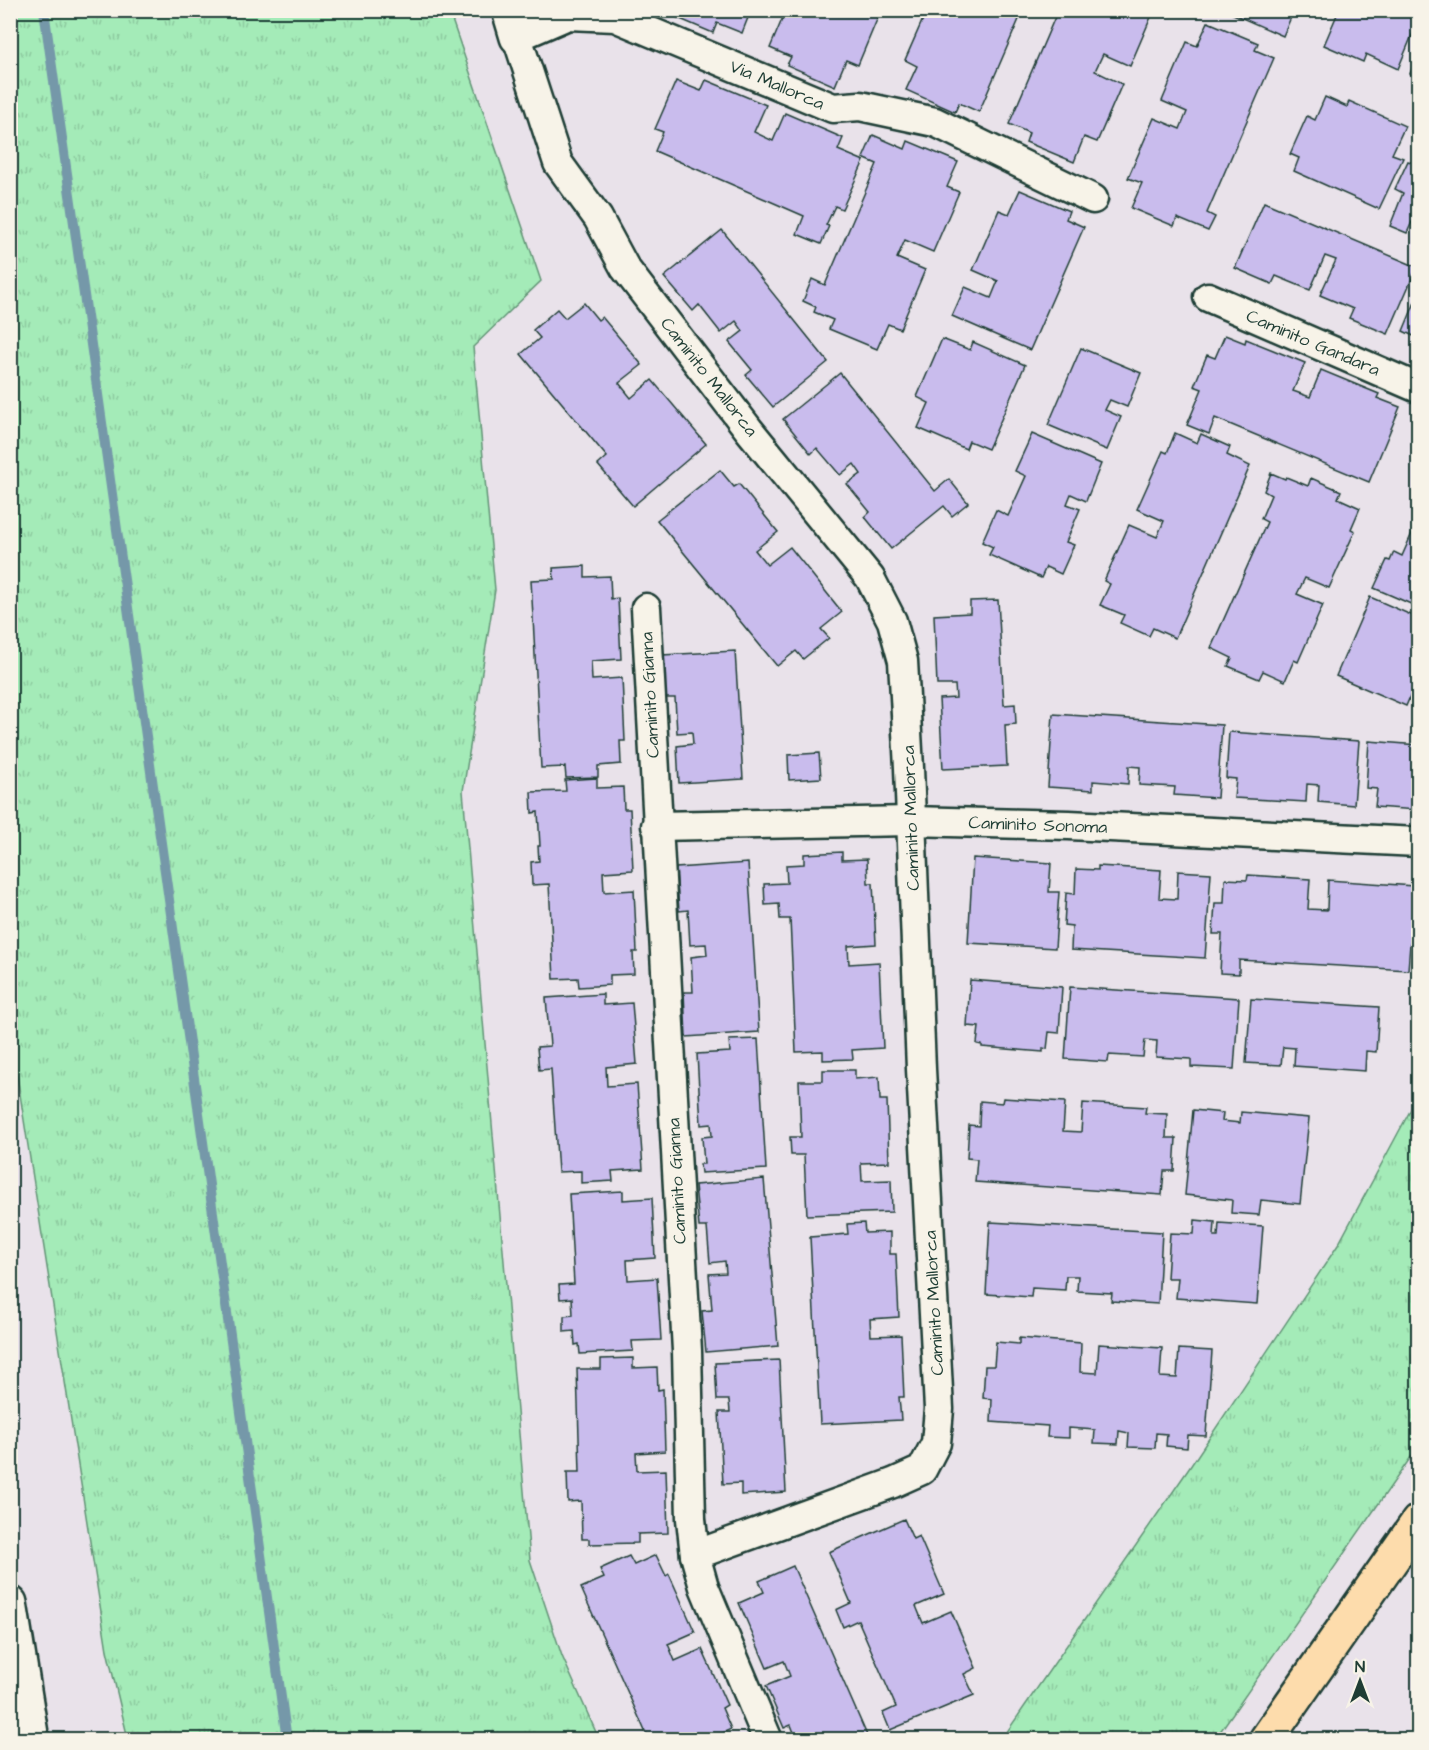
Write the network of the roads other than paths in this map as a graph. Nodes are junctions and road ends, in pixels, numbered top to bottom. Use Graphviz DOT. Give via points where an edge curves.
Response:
graph roads {
  1 [pos="513,24"];
  2 [pos="1093,199"];
  3 [pos="1208,297"];
  4 [pos="1419,388"];
  5 [pos="646,608"];
  6 [pos="911,821"];
  7 [pos="656,826"];
  8 [pos="1419,842"];
  9 [pos="1419,1522"];
  10 [pos="694,1555"];
  11 [pos="10,1603"];
  12 [pos="32,1740"];
  13 [pos="768,1740"];
  14 [pos="1266,1740"];
  1 -- 2 [label="street, Via Mallorca" via="568,15 615,17 833,108 860,106 934,122"];
  1 -- 6 [label="street, Caminito Mallorca" via="558,164 598,218 625,268 749,430 870,578 892,621 903,661"];
  3 -- 4 [label="street, Caminito Gandara"];
  5 -- 7 [label="street, Caminito Gianna"];
  6 -- 7 [label="street, Caminito Sonoma"];
  6 -- 8 [label="street, Caminito Sonoma"];
  6 -- 10 [label="street, Caminito Mallorca" via="939,1386 936,1443 922,1470"];
  7 -- 10 [label="street, Caminito Gianna" via="687,1351"];
  9 -- 14 [label="highway"];
  10 -- 13 [label="street, Caminito Gianna"];
  11 -- 12 [label="main road"];
}
